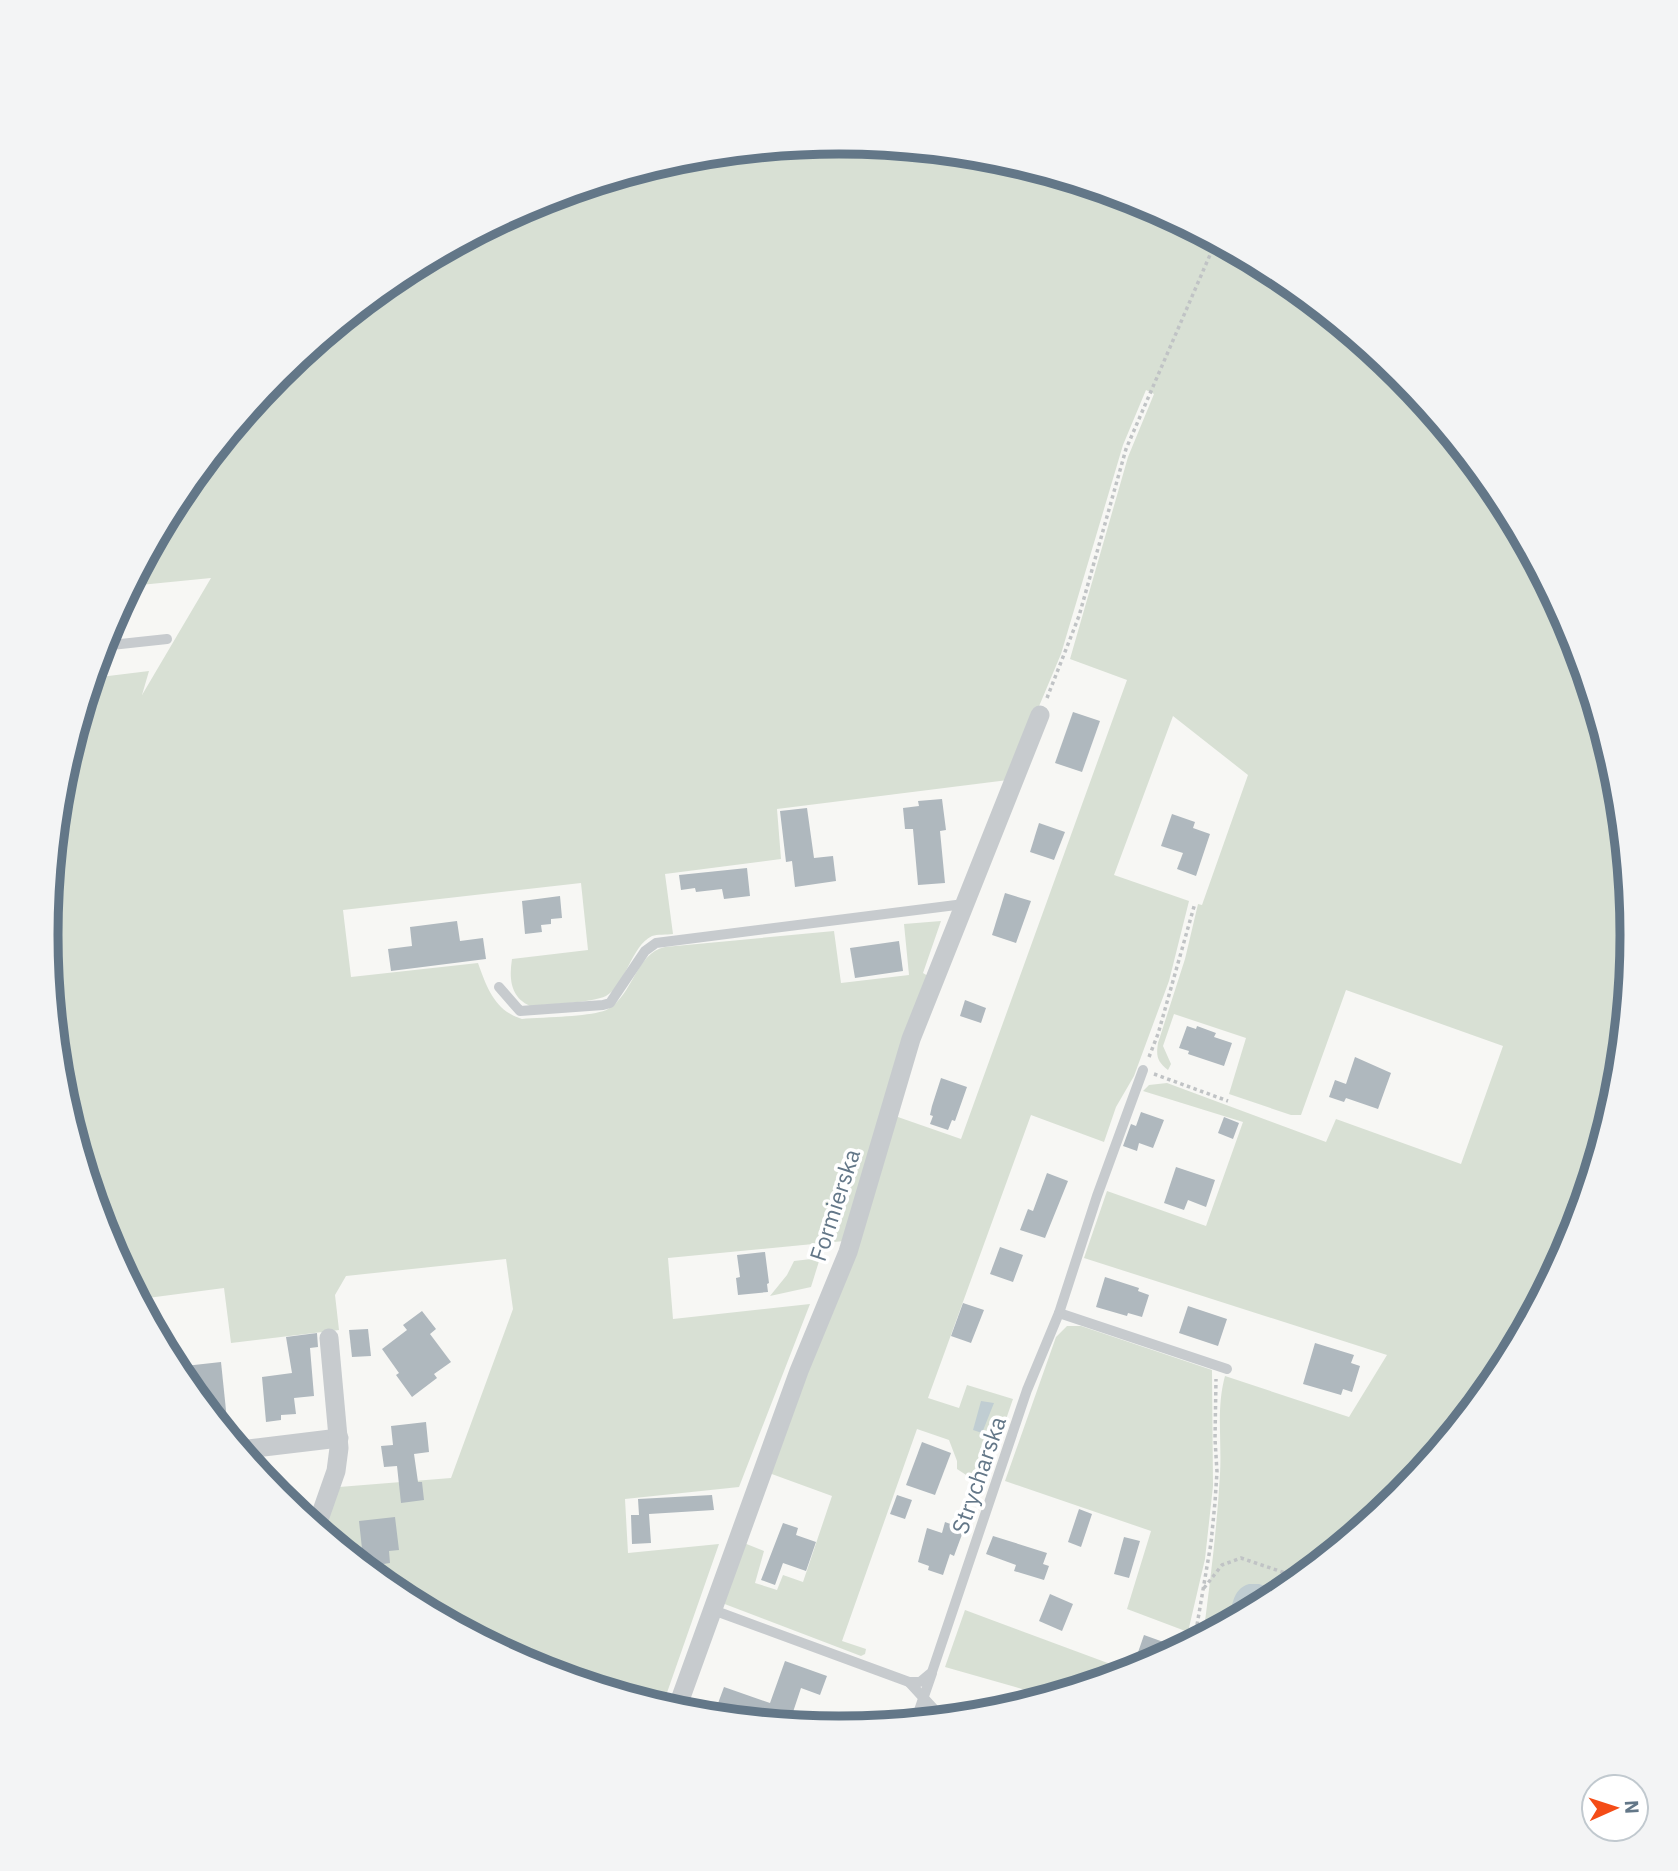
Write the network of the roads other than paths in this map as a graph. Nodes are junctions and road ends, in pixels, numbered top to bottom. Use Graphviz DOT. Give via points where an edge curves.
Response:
graph roads {
  1 [pos="167,639"];
  2 [pos="114,645"];
  3 [pos="1040,715"];
  4 [pos="964,904"];
  5 [pos="499,987"];
  6 [pos="1143,1070"];
  7 [pos="1059,1312"];
  8 [pos="329,1338"];
  9 [pos="1222,1368"];
  10 [pos="339,1438"];
  11 [pos="250,1449"];
  12 [pos="319,1519"];
  13 [pos="713,1610"];
  14 [pos="932,1672"];
  15 [pos="909,1682"];
  16 [pos="924,1696"];
  17 [pos="680,1700"];
  18 [pos="936,1710"];
  19 [pos="918,1712"];
  1 -- 2 [label="lane"];
  3 -- 4 [label="street, Formierska"];
  4 -- 5 [label="lane" via="656,943 645,951 610,1003 603,1005 520,1012"];
  4 -- 13 [label="street, Formierska" via="911,1040 848,1252 799,1371"];
  6 -- 7 [label="lane, Strycharska"];
  7 -- 9 [label="lane"];
  7 -- 14 [label="lane, Strycharska" via="1027,1390"];
  8 -- 10 [label="street"];
  10 -- 11 [label="street"];
  10 -- 12 [label="street" via="336,1471"];
  13 -- 15 [label="lane"];
  13 -- 17 [label="street, Formierska"];
  14 -- 15 [label="lane" via="920,1682"];
  14 -- 16 [label="lane, Strycharska"];
  15 -- 16 [label="lane"];
  16 -- 18 [label="lane"];
  16 -- 19 [label="lane, Strycharska"];
}
